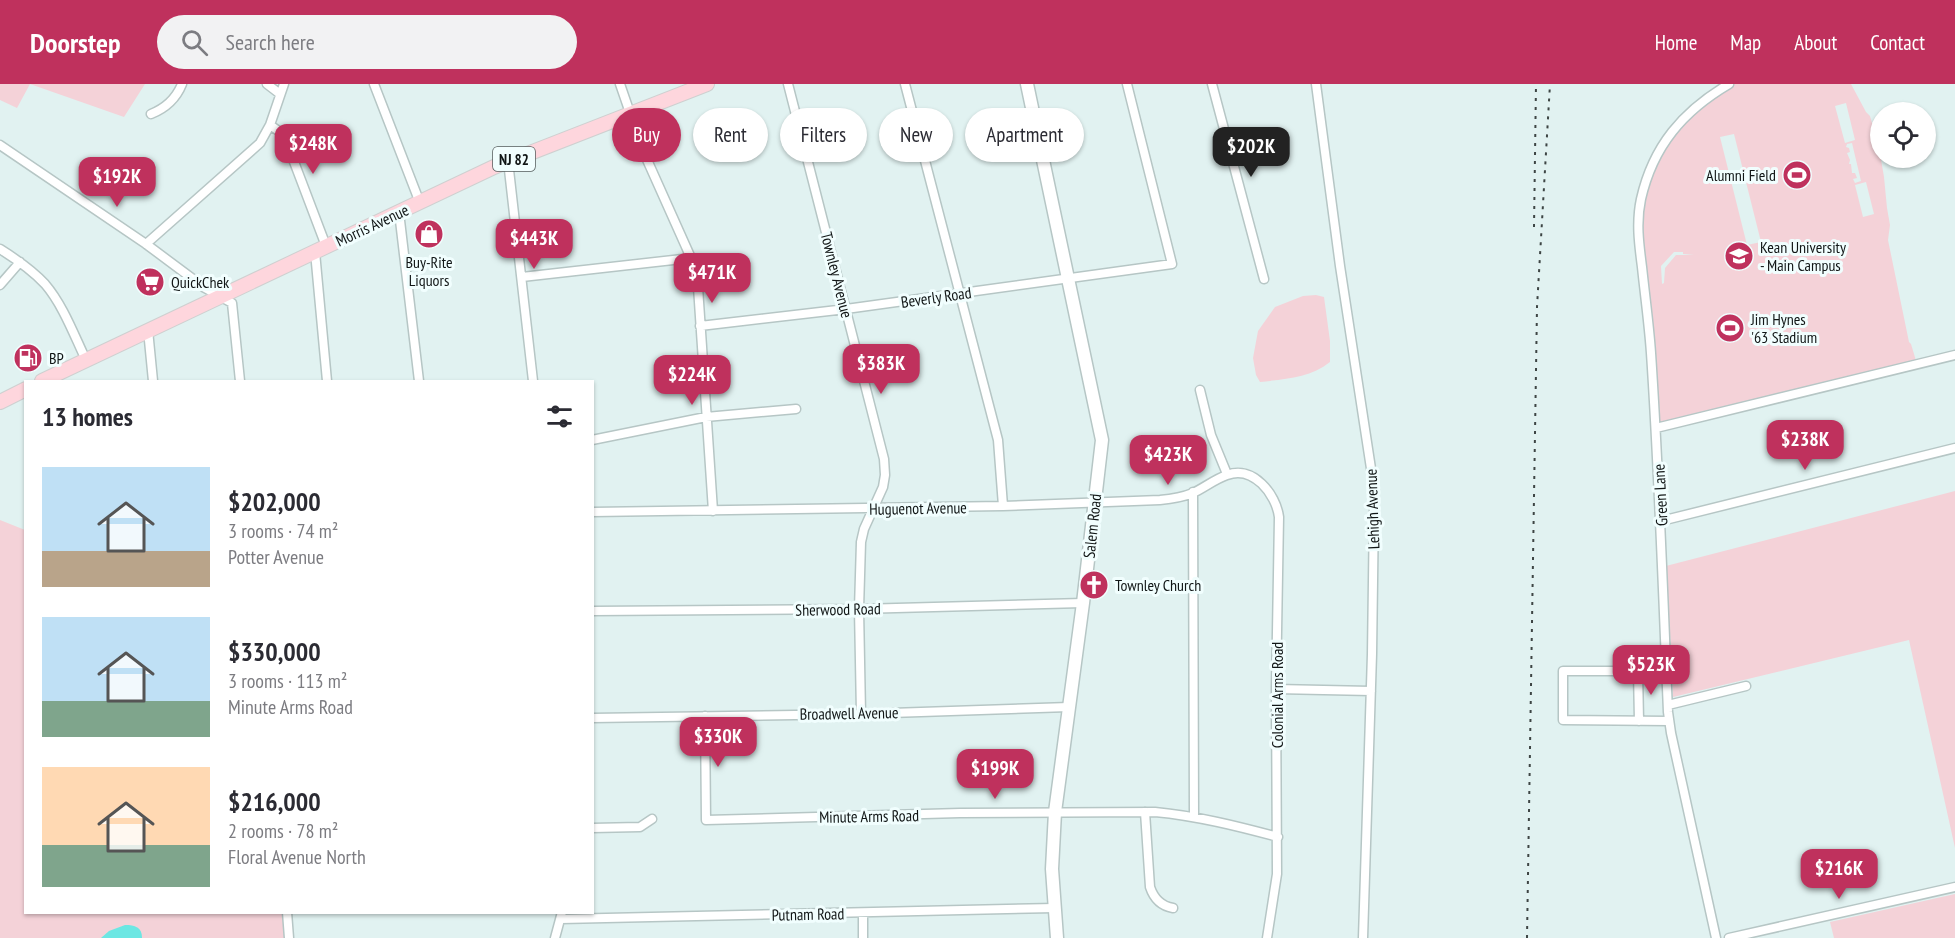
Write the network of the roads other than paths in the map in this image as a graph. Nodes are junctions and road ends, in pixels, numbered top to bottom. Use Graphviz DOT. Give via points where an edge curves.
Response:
graph roads {
  1 [pos="182,84"];
  2 [pos="267,84"];
  3 [pos="285,84"];
  4 [pos="374,84"];
  5 [pos="620,84"];
  6 [pos="707,84"];
  7 [pos="788,84"];
  8 [pos="905,84"];
  9 [pos="1027,84"];
  10 [pos="1126,84"];
  11 [pos="1212,84"];
  12 [pos="1316,84"];
  13 [pos="1729,84"];
  14 [pos="280,94"];
  15 [pos="633,108"];
  16 [pos="643,108"];
  17 [pos="151,114"];
  18 [pos="612,120"];
  19 [pos="270,125"];
  20 [pos="0,145"];
  21 [pos="508,161"];
  22 [pos="648,162"];
  23 [pos="420,202"];
  24 [pos="399,212"];
  25 [pos="146,244"];
  26 [pos="0,249"];
  27 [pos="320,249"];
  28 [pos="691,258"];
  29 [pos="20,262"];
  30 [pos="522,277"];
  31 [pos="1068,279"];
  32 [pos="1264,279"];
  33 [pos="0,285"];
  34 [pos="960,294"];
  35 [pos="219,296"];
  36 [pos="846,309"];
  37 [pos="700,326"];
  38 [pos="148,330"];
  39 [pos="1955,355"];
  40 [pos="86,360"];
  41 [pos="44,380"];
  42 [pos="153,380"];
  43 [pos="240,380"];
  44 [pos="327,380"];
  45 [pos="419,380"];
  46 [pos="533,380"];
  47 [pos="24,390"];
  48 [pos="1200,390"];
  49 [pos="0,402"];
  50 [pos="796,409"];
  51 [pos="706,417"];
  52 [pos="1656,428"];
  53 [pos="594,440"];
  54 [pos="1955,448"];
  55 [pos="1238,473"];
  56 [pos="1227,474"];
  57 [pos="1193,492"];
  58 [pos="1095,501"];
  59 [pos="1003,506"];
  60 [pos="874,508"];
  61 [pos="713,511"];
  62 [pos="594,512"];
  63 [pos="1661,520"];
  64 [pos="1083,603"];
  65 [pos="859,609"];
  66 [pos="594,611"];
  67 [pos="1638,671"];
  68 [pos="1667,671"];
  69 [pos="1746,686"];
  70 [pos="1276,689"];
  71 [pos="1371,691"];
  72 [pos="1668,705"];
  73 [pos="1069,707"];
  74 [pos="861,714"];
  75 [pos="705,716"];
  76 [pos="594,718"];
  77 [pos="1639,721"];
  78 [pos="1670,721"];
  79 [pos="1055,812"];
  80 [pos="1144,812"];
  81 [pos="1194,816"];
  82 [pos="652,819"];
  83 [pos="594,828"];
  84 [pos="1278,837"];
  85 [pos="1955,887"];
  86 [pos="1054,908"];
  87 [pos="1173,908"];
  88 [pos="863,913"];
  89 [pos="287,914"];
  90 [pos="562,916"];
  91 [pos="289,938"];
  92 [pos="555,938"];
  93 [pos="863,938"];
  94 [pos="1057,938"];
  95 [pos="1267,938"];
  96 [pos="1363,938"];
  97 [pos="1716,938"];
  98 [pos="1729,938"];
  1 -- 17 [label="street" via="169,104"];
  2 -- 14 [label="street"];
  3 -- 14 [label="street"];
  4 -- 23 [label="street"];
  5 -- 15 [label="street"];
  6 -- 16 [label="main road, Morris Avenue / NJ 82"];
  7 -- 36 [label="street, Townley Avenue"];
  8 -- 34 [label="street"];
  9 -- 31 [label="street, Salem Road"];
  10 -- 31 [label="street, Beverly Road" via="1172,264"];
  11 -- 32 [label="street"];
  12 -- 71 [label="street, Lehigh Avenue" via="1372,476"];
  13 -- 52 [label="street, Green Lane" via="1699,103 1674,128 1658,152 1641,199 1637,231"];
  14 -- 19 [label="street"];
  18 -- 21 [label="main road, Morris Avenue / NJ 82"];
  19 -- 25 [label="street" via="254,150"];
  19 -- 27 [label="street" via="285,138"];
  20 -- 25 [label="street"];
  21 -- 23 [label="main road, Morris Avenue / NJ 82"];
  21 -- 30 [label="street"];
  22 -- 28 [label="street"];
  23 -- 24 [label="main road, Morris Avenue / NJ 82"];
  24 -- 27 [label="main road, Morris Avenue / NJ 82"];
  24 -- 45 [label="street"];
  25 -- 35 [label="street"];
  26 -- 29 [label="street"];
  27 -- 35 [label="main road, Morris Avenue / NJ 82"];
  27 -- 44 [label="street"];
  28 -- 30 [label="street"];
  28 -- 37 [label="street" via="698,287"];
  29 -- 33 [label="street"];
  29 -- 40 [label="street" via="57,301"];
  30 -- 46 [label="street"];
  31 -- 34 [label="street, Beverly Road"];
  31 -- 58 [label="street, Salem Road" via="1102,440"];
  34 -- 36 [label="street, Beverly Road"];
  34 -- 59 [label="street" via="998,440"];
  35 -- 38 [label="main road, Morris Avenue / NJ 82"];
  35 -- 43 [label="street" via="232,303"];
  36 -- 37 [label="street, Beverly Road"];
  36 -- 60 [label="street, Townley Avenue" via="884,459 883,486"];
  37 -- 51 [label="street"];
  38 -- 40 [label="main road, Morris Avenue / NJ 82"];
  38 -- 42 [label="street"];
  39 -- 52 [label="street"];
  40 -- 41 [label="main road, Morris Avenue / NJ 82"];
  47 -- 49 [label="main road"];
  48 -- 56 [label="street" via="1211,435"];
  50 -- 51 [label="street"];
  51 -- 53 [label="street"];
  51 -- 61 [label="street"];
  52 -- 63 [label="street, Green Lane"];
  54 -- 63 [label="street"];
  55 -- 56 [label="street, Huguenot Avenue"];
  55 -- 70 [label="street, Colonial Arms Road" via="1263,484 1278,509"];
  56 -- 57 [label="street, Huguenot Avenue"];
  57 -- 58 [label="street, Huguenot Avenue" via="1160,500"];
  57 -- 81 [label="street"];
  58 -- 59 [label="street, Huguenot Avenue"];
  58 -- 64 [label="street, Salem Road"];
  59 -- 60 [label="street, Huguenot Avenue"];
  60 -- 61 [label="street, Huguenot Avenue"];
  60 -- 65 [label="street, Townley Avenue" via="861,542"];
  61 -- 62 [label="street, Huguenot Avenue"];
  63 -- 68 [label="street, Green Lane"];
  64 -- 65 [label="street, Sherwood Road"];
  64 -- 73 [label="street, Salem Road"];
  65 -- 66 [label="street, Sherwood Road"];
  65 -- 74 [label="street, Townley Avenue"];
  67 -- 68 [label="street"];
  67 -- 77 [label="street"];
  67 -- 77 [label="street" via="1563,671 1563,720"];
  68 -- 72 [label="street, Green Lane"];
  69 -- 72 [label="street"];
  70 -- 71 [label="street"];
  70 -- 84 [label="street, Colonial Arms Road"];
  71 -- 96 [label="street, Lehigh Avenue"];
  72 -- 78 [label="street, Green Lane"];
  73 -- 74 [label="street, Broadwell Avenue"];
  73 -- 79 [label="street, Salem Road"];
  74 -- 75 [label="street, Broadwell Avenue"];
  75 -- 76 [label="street, Broadwell Avenue"];
  75 -- 79 [label="street, Minute Arms Road" via="706,820"];
  77 -- 78 [label="street"];
  78 -- 97 [label="street, Green Lane"];
  79 -- 80 [label="street, Minute Arms Road"];
  79 -- 86 [label="street, Salem Road"];
  80 -- 81 [label="street, Minute Arms Road"];
  80 -- 87 [label="street" via="1150,887 1153,896"];
  81 -- 84 [label="street, Minute Arms Road"];
  82 -- 83 [label="street" via="640,827"];
  84 -- 95 [label="street, Colonial Arms Road" via="1277,874"];
  85 -- 98 [label="street"];
  86 -- 88 [label="street, Putnam Road"];
  86 -- 94 [label="street, Salem Road"];
  88 -- 90 [label="street, Putnam Road"];
  88 -- 93 [label="street"];
  89 -- 91 [label="street"];
  90 -- 92 [label="street"];
}
